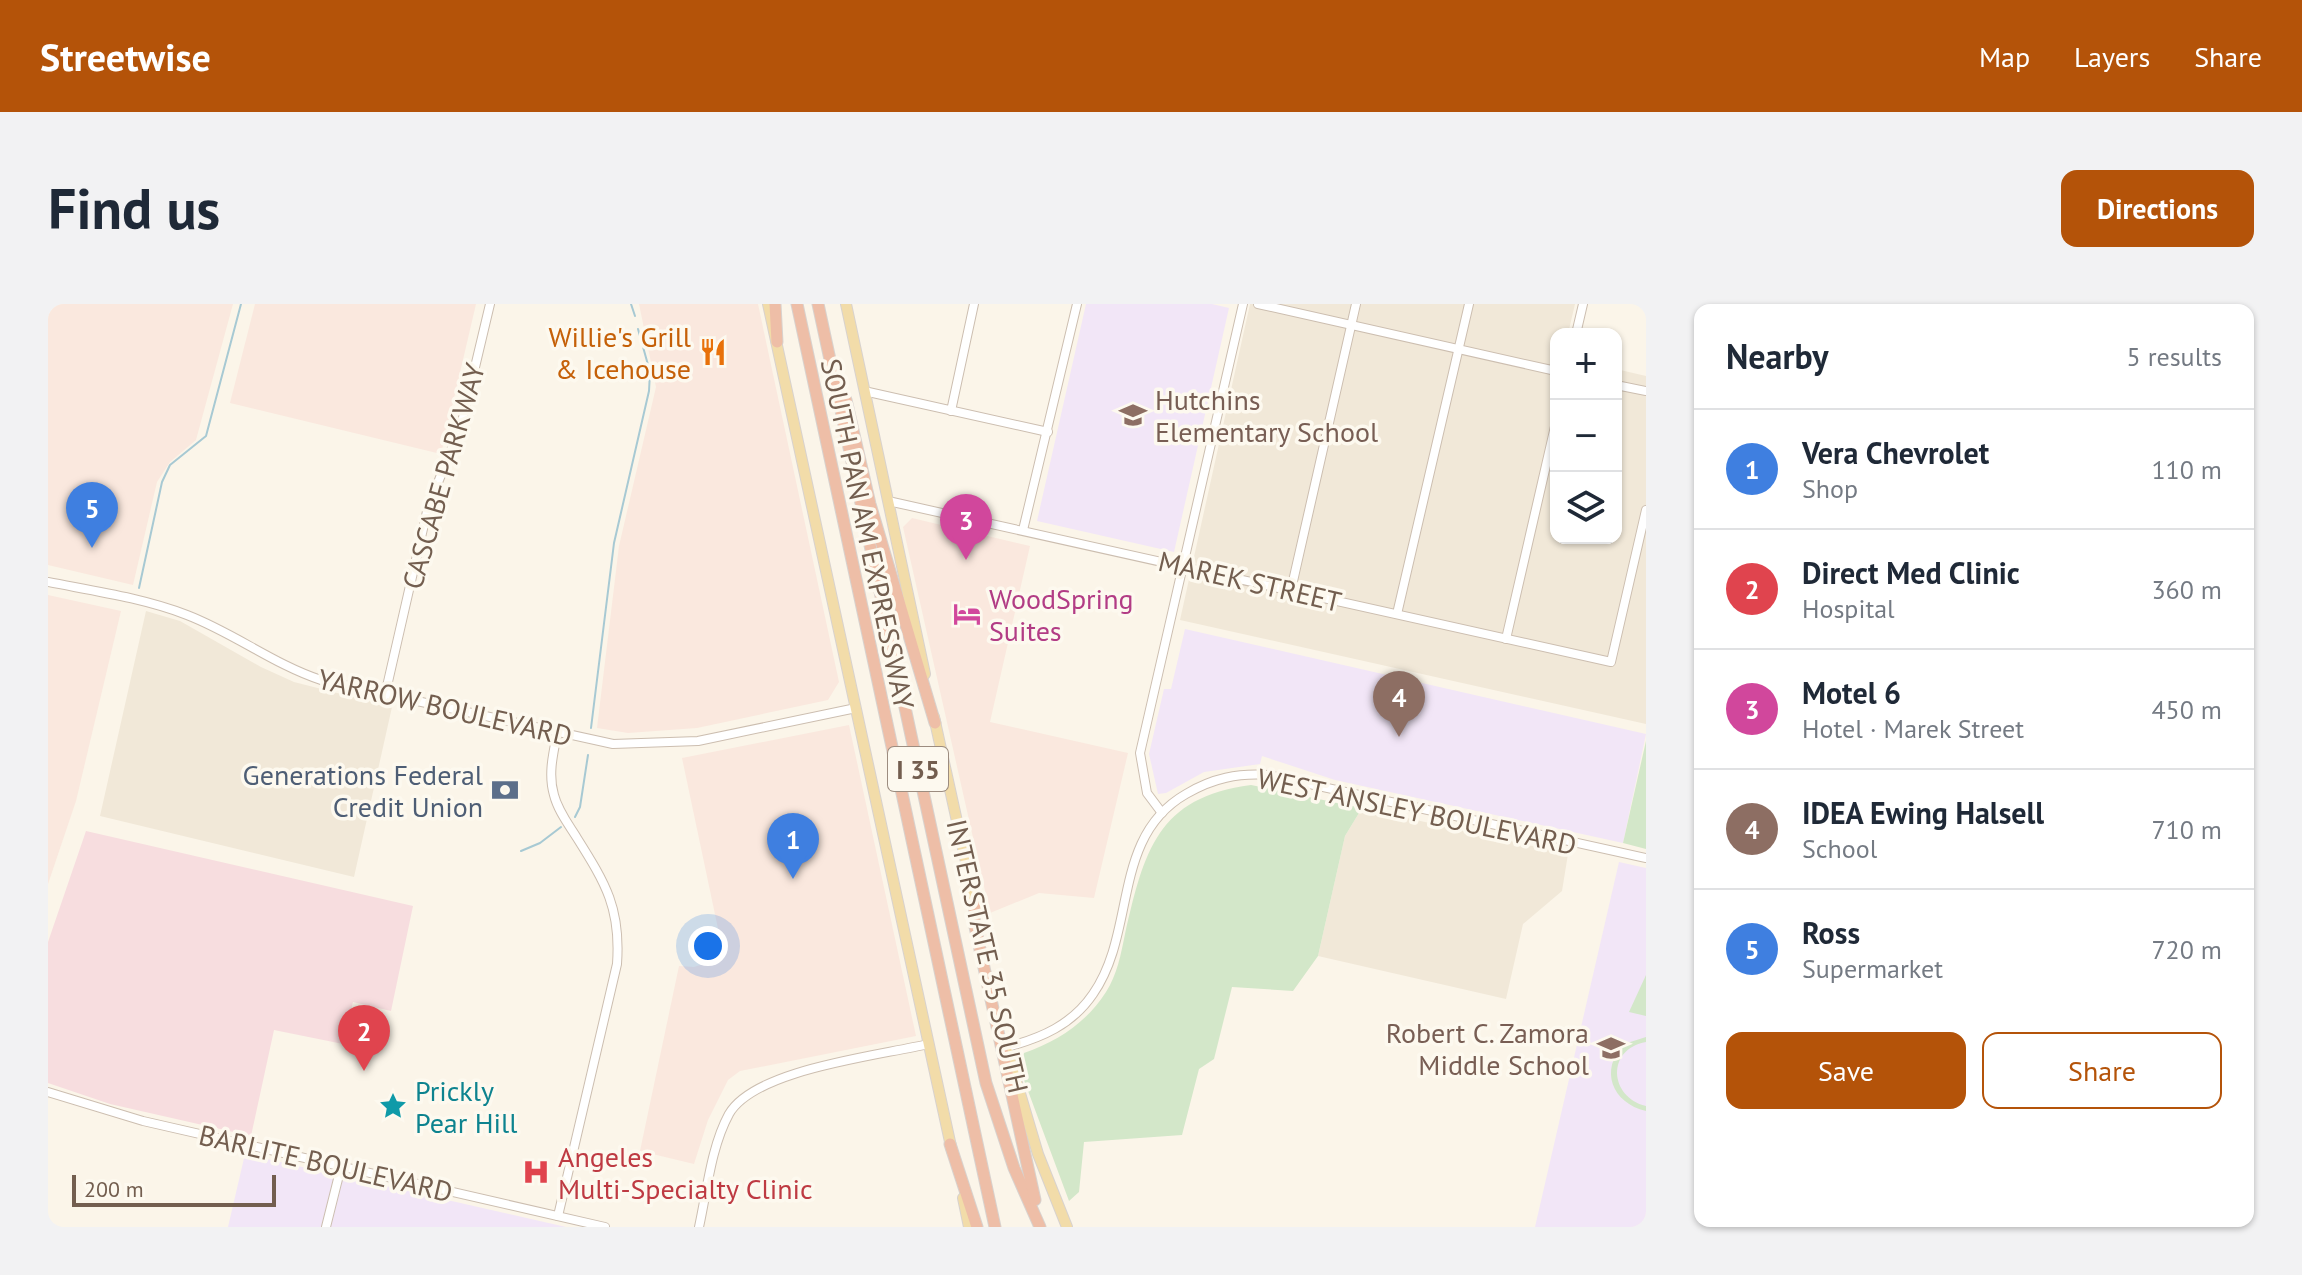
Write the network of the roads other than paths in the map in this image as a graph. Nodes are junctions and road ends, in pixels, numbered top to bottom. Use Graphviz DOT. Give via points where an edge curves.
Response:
graph roads {
  1 [pos="490,304"];
  2 [pos="768,304"];
  3 [pos="775,304"];
  4 [pos="797,304"];
  5 [pos="818,304"];
  6 [pos="846,304"];
  7 [pos="974,304"];
  8 [pos="1077,304"];
  9 [pos="1243,304"];
  10 [pos="1258,304"];
  11 [pos="1356,304"];
  12 [pos="1469,304"];
  13 [pos="1583,304"];
  14 [pos="1352,325"];
  15 [pos="1577,328"];
  16 [pos="777,342"];
  17 [pos="827,343"];
  18 [pos="1458,349"];
  19 [pos="1550,370"];
  20 [pos="1622,386"];
  21 [pos="864,391"];
  22 [pos="1646,391"];
  23 [pos="951,411"];
  24 [pos="1048,432"];
  25 [pos="1550,448"];
  26 [pos="888,501"];
  27 [pos="1646,510"];
  28 [pos="1023,530"];
  29 [pos="1182,565"];
  30 [pos="48,582"];
  31 [pos="1291,590"];
  32 [pos="1397,614"];
  33 [pos="1506,639"];
  34 [pos="385,695"];
  35 [pos="856,708"];
  36 [pos="935,723"];
  37 [pos="557,734"];
  38 [pos="1162,813"];
  39 [pos="1646,858"];
  40 [pos="975,906"];
  41 [pos="928,1044"];
  42 [pos="1007,1047"];
  43 [pos="48,1092"];
  44 [pos="950,1144"];
  45 [pos="341,1167"];
  46 [pos="558,1216"];
  47 [pos="326,1227"];
  48 [pos="605,1227"];
  49 [pos="699,1227"];
  50 [pos="969,1227"];
  51 [pos="977,1227"];
  52 [pos="995,1227"];
  53 [pos="1043,1227"];
  54 [pos="1067,1227"];
  1 -- 34 [label="street, CASCABE PARKWAY" via="461,426 428,507"];
  2 -- 16 [label="main road"];
  3 -- 16 [label="highway"];
  4 -- 52 [label="highway, SOUTH PAN AM EXPRESSWAY / I 35"];
  5 -- 17 [label="highway, SOUTH PAN AM EXPRESSWAY / I 35"];
  6 -- 21 [label="main road, INTERSTATE 35 SOUTH"];
  7 -- 23 [label="street"];
  8 -- 24 [label="street"];
  9 -- 29 [label="street"];
  10 -- 14 [label="street"];
  11 -- 14 [label="street"];
  12 -- 18 [label="street"];
  13 -- 15 [label="street"];
  14 -- 18 [label="street"];
  14 -- 31 [label="street"];
  16 -- 35 [label="main road"];
  17 -- 36 [label="highway"];
  17 -- 53 [label="highway, SOUTH PAN AM EXPRESSWAY / I 35" via="986,1083 1009,1154"];
  18 -- 19 [label="street"];
  18 -- 32 [label="street"];
  20 -- 22 [label="street"];
  21 -- 23 [label="street"];
  21 -- 26 [label="main road, INTERSTATE 35 SOUTH"];
  23 -- 24 [label="street"];
  24 -- 28 [label="street"];
  25 -- 33 [label="street"];
  26 -- 28 [label="street, MAREK STREET"];
  26 -- 36 [label="main road, INTERSTATE 35 SOUTH"];
  27 -- 33 [label="street, MAREK STREET" via="1611,662"];
  28 -- 29 [label="street, MAREK STREET"];
  29 -- 31 [label="street, MAREK STREET"];
  29 -- 38 [label="street" via="1140,753 1147,793"];
  30 -- 34 [label="street, YARROW BOULEVARD" via="170,609 211,625 293,671"];
  31 -- 32 [label="street, MAREK STREET"];
  32 -- 33 [label="street, MAREK STREET"];
  34 -- 37 [label="street, YARROW BOULEVARD"];
  35 -- 37 [label="street, YARROW BOULEVARD" via="677,743 613,744"];
  35 -- 41 [label="main road"];
  36 -- 40 [label="main road, INTERSTATE 35 SOUTH"];
  37 -- 46 [label="street" via="553,794 605,884 619,938"];
  38 -- 39 [label="street, WEST ANSLEY BOULEVARD" via="1180,797 1215,780 1268,775"];
  38 -- 42 [label="street, WEST ANSLEY BOULEVARD" via="1137,850 1113,948 1095,993 1054,1031"];
  40 -- 42 [label="main road, INTERSTATE 35 SOUTH"];
  40 -- 53 [label="highway" via="1015,1119"];
  41 -- 44 [label="main road"];
  41 -- 49 [label="street" via="779,1077 749,1092 724,1125"];
  42 -- 54 [label="main road, INTERSTATE 35 SOUTH" via="1038,1154"];
  43 -- 45 [label="street, BARLITE BOULEVARD" via="143,1121"];
  44 -- 50 [label="main road"];
  44 -- 51 [label="highway"];
  45 -- 46 [label="street, BARLITE BOULEVARD"];
  45 -- 47 [label="street"];
  46 -- 48 [label="street, BARLITE BOULEVARD"];
}
